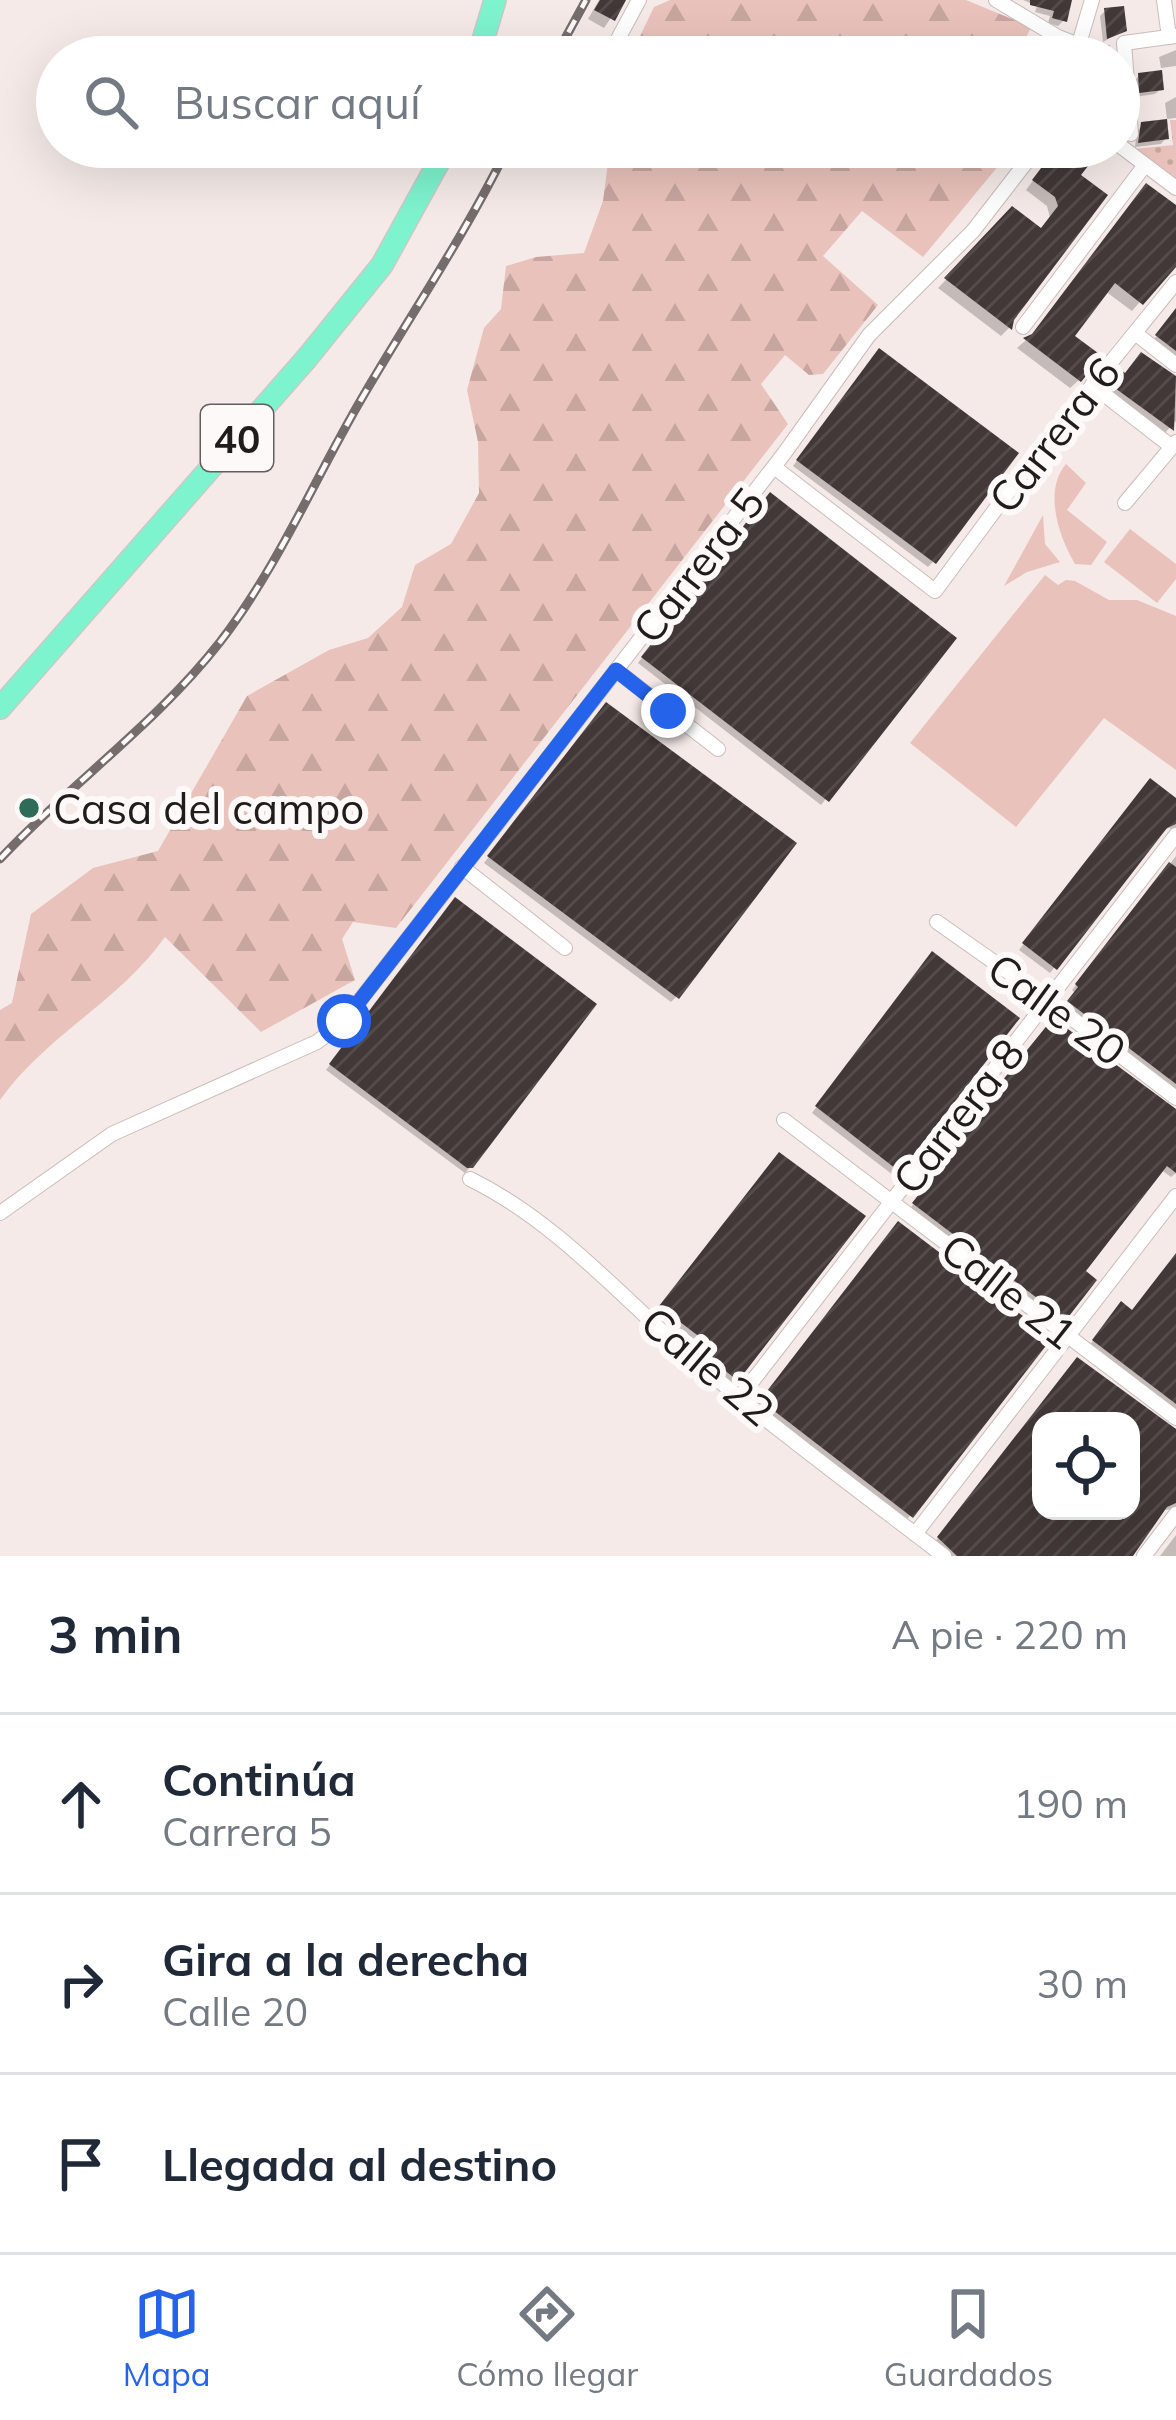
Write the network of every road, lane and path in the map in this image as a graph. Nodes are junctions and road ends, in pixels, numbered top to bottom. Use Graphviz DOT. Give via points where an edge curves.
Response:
graph roads {
  1 [pos="495,0"];
  2 [pos="639,0"];
  3 [pos="996,0"];
  4 [pos="1092,0"];
  5 [pos="1165,0"];
  6 [pos="484,36"];
  7 [pos="620,36"];
  8 [pos="1056,36"];
  9 [pos="1081,36"];
  10 [pos="1172,36"];
  11 [pos="1140,41"];
  12 [pos="1140,161"];
  13 [pos="1145,165"];
  14 [pos="435,168"];
  15 [pos="1022,168"];
  16 [pos="1176,188"];
  17 [pos="1176,282"];
  18 [pos="1024,327"];
  19 [pos="1135,333"];
  20 [pos="1176,365"];
  21 [pos="1092,386"];
  22 [pos="1174,444"];
  23 [pos="774,467"];
  24 [pos="1125,503"];
  25 [pos="616,670"];
  26 [pos="0,709"];
  27 [pos="718,749"];
  28 [pos="1176,835"];
  29 [pos="462,867"];
  30 [pos="937,922"];
  31 [pos="565,948"];
  32 [pos="1048,1000"];
  33 [pos="1176,1098"];
  34 [pos="784,1120"];
  35 [pos="470,1179"];
  36 [pos="1176,1196"];
  37 [pos="892,1201"];
  38 [pos="0,1213"];
  39 [pos="1068,1336"];
  40 [pos="740,1396"];
  41 [pos="1176,1418"];
  42 [pos="1176,1514"];
  43 [pos="915,1534"];
  44 [pos="944,1556"];
  45 [pos="1144,1556"];
  1 -- 6 [label="highway"];
  2 -- 7 [label="street"];
  3 -- 8 [label="street"];
  4 -- 9 [label="street"];
  5 -- 10 [label="street"];
  10 -- 11 [label="street"];
  12 -- 13 [label="street"];
  13 -- 16 [label="street"];
  13 -- 18 [label="street"];
  14 -- 26 [label="highway, 40" via="382,265"];
  15 -- 23 [label="street, Carrera 5" via="974,230 868,335"];
  17 -- 19 [label="street, Carrera 6"];
  19 -- 20 [label="street"];
  19 -- 21 [label="street, Carrera 6"];
  21 -- 22 [label="street"];
  21 -- 23 [label="street, Carrera 6" via="935,591"];
  22 -- 24 [label="street"];
  23 -- 25 [label="street, Carrera 5"];
  25 -- 27 [label="street"];
  25 -- 29 [label="street, Carrera 5"];
  28 -- 32 [label="street, Carrera 8"];
  29 -- 31 [label="street"];
  29 -- 38 [label="street, Carrera 5" via="344,1021 317,1042 112,1134"];
  30 -- 32 [label="street, Calle 20"];
  32 -- 33 [label="street, Calle 20"];
  32 -- 37 [label="street, Carrera 8"];
  34 -- 37 [label="street, Calle 21"];
  35 -- 40 [label="street, Calle 22" via="581,1256"];
  36 -- 39 [label="street"];
  37 -- 39 [label="street, Calle 21"];
  37 -- 40 [label="street, Carrera 8"];
  39 -- 41 [label="street, Calle 21"];
  39 -- 43 [label="street"];
  40 -- 43 [label="street, Calle 22"];
  42 -- 45 [label="street"];
  43 -- 44 [label="street, Calle 22"];
}
